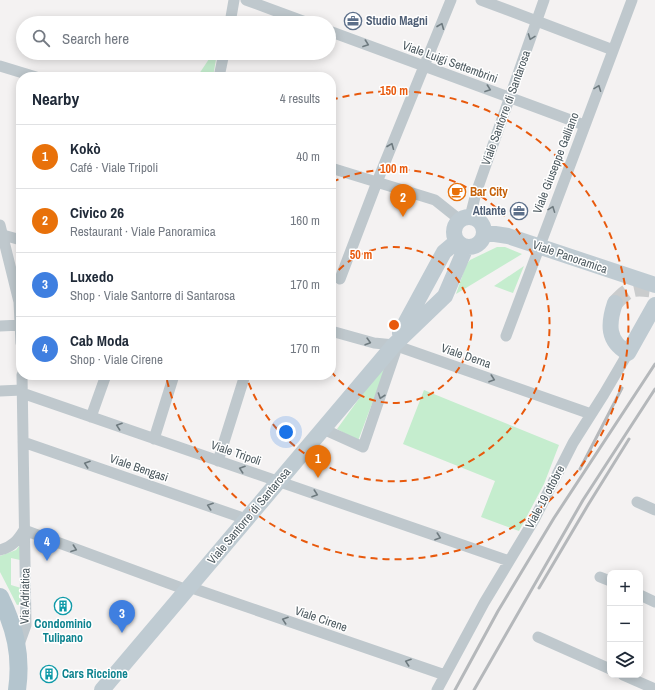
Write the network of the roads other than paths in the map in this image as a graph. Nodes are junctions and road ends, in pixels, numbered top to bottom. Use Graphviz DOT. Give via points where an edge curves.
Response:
graph roads {
  1 [pos="234,0"];
  2 [pos="246,0"];
  3 [pos="451,0"];
  4 [pos="481,0"];
  5 [pos="544,0"];
  6 [pos="632,0"];
  7 [pos="231,16"];
  8 [pos="289,16"];
  9 [pos="537,21"];
  10 [pos="336,34"];
  11 [pos="613,50"];
  12 [pos="223,60"];
  13 [pos="0,66"];
  14 [pos="424,66"];
  15 [pos="20,72"];
  16 [pos="220,72"];
  17 [pos="510,98"];
  18 [pos="584,125"];
  19 [pos="336,170"];
  20 [pos="377,182"];
  21 [pos="465,218"];
  22 [pos="1,232"];
  23 [pos="484,234"];
  24 [pos="16,238"];
  25 [pos="462,244"];
  26 [pos="538,246"];
  27 [pos="340,279"];
  28 [pos="655,285"];
  29 [pos="16,290"];
  30 [pos="615,303"];
  31 [pos="655,305"];
  32 [pos="16,325"];
  33 [pos="0,326"];
  34 [pos="336,332"];
  35 [pos="506,336"];
  36 [pos="394,345"];
  37 [pos="628,353"];
  38 [pos="22,380"];
  39 [pos="104,380"];
  40 [pos="172,380"];
  41 [pos="243,380"];
  42 [pos="0,391"];
  43 [pos="22,392"];
  44 [pos="591,414"];
  45 [pos="91,417"];
  46 [pos="323,429"];
  47 [pos="154,439"];
  48 [pos="23,442"];
  49 [pos="218,461"];
  50 [pos="278,481"];
  51 [pos="637,502"];
  52 [pos="655,510"];
  53 [pos="246,519"];
  54 [pos="24,530"];
  55 [pos="0,550"];
  56 [pos="509,561"];
  57 [pos="188,588"];
  58 [pos="0,596"];
  59 [pos="643,596"];
  60 [pos="655,602"];
  61 [pos="538,637"];
  62 [pos="18,648"];
  63 [pos="607,668"];
  64 [pos="445,675"];
  65 [pos="630,678"];
  66 [pos="19,688"];
  67 [pos="103,689"];
  68 [pos="655,689"];
  69 [pos="437,690"];
  1 -- 7 [label="street"];
  2 -- 8 [label="street"];
  14 -- 3 [label="street, one-way"];
  4 -- 9 [label="street"];
  5 -- 9 [label="street, Viale Santorre di Santarosa"];
  6 -- 11 [label="street, Viale Giuseppe Galliano"];
  9 -- 11 [label="street"];
  9 -- 17 [label="street, Viale Santorre di Santarosa, one-way"];
  10 -- 14 [label="street, Viale Luigi Settembrini, one-way"];
  18 -- 11 [label="street, Viale Giuseppe Galliano, one-way"];
  12 -- 16 [label="street"];
  13 -- 15 [label="street"];
  14 -- 17 [label="street, Viale Luigi Settembrini, one-way"];
  20 -- 14 [label="street, one-way"];
  17 -- 18 [label="street, Viale Luigi Settembrini"];
  17 -- 21 [label="street, Viale Santorre di Santarosa"];
  26 -- 18 [label="street, Viale Giuseppe Galliano, one-way"];
  19 -- 20 [label="street"];
  20 -- 21 [label="street" via="435,200"];
  20 -- 27 [label="street"];
  21 -- 23 [label="street" via="478,220 483,226"];
  21 -- 25 [label="street" via="456,224 454,230 454,235"];
  22 -- 24 [label="street"];
  22 -- 29 [label="street"];
  23 -- 25 [label="street" via="483,239 474,247"];
  23 -- 26 [label="street, Viale Panoramica" via="508,236"];
  25 -- 36 [label="street, Viale Santorre di Santarosa" via="444,252"];
  25 -- 36 [label="street, Viale Santorre di Santarosa" via="445,296"];
  26 -- 28 [label="street, Viale Panoramica"];
  26 -- 35 [label="street, Viale Giuseppe Galliano"];
  30 -- 37 [label="street" via="610,319 612,336 618,347"];
  31 -- 37 [label="street, Viale 19 ottobre"];
  32 -- 33 [label="street"];
  34 -- 36 [label="street, Viale Derna, one-way" via="374,343"];
  36 -- 44 [label="street, Viale Derna, one-way"];
  36 -- 46 [label="street, Viale Santorre di Santarosa"];
  36 -- 46 [label="street, one-way" via="396,353 363,448"];
  37 -- 44 [label="street, Viale 19 ottobre"];
  38 -- 43 [label="street, Via Adriatica"];
  39 -- 45 [label="street"];
  40 -- 47 [label="street"];
  41 -- 49 [label="street"];
  42 -- 43 [label="street"];
  43 -- 45 [label="street, Viale Tripoli"];
  43 -- 48 [label="street, Via Adriatica"];
  44 -- 56 [label="street, Viale 19 ottobre"];
  47 -- 45 [label="street, Viale Tripoli, one-way"];
  46 -- 50 [label="street, Viale Santorre di Santarosa"];
  47 -- 49 [label="street, Viale Tripoli"];
  53 -- 48 [label="street, Viale Bengasi, one-way"];
  48 -- 54 [label="street, Via Adriatica"];
  50 -- 49 [label="street, Viale Tripoli, one-way"];
  50 -- 53 [label="street, Viale Santorre di Santarosa"];
  50 -- 56 [label="street, Viale Tripoli, one-way"];
  51 -- 52 [label="street"];
  53 -- 57 [label="street, Viale Santorre di Santarosa"];
  54 -- 55 [label="street" via="18,540 8,548"];
  54 -- 57 [label="street, Viale Cirene, one-way"];
  54 -- 62 [label="street, Via Adriatica" via="26,625"];
  56 -- 64 [label="street, Viale 19 ottobre"];
  64 -- 57 [label="street, Viale Cirene, one-way"];
  57 -- 67 [label="street, Viale Santorre di Santarosa"];
  58 -- 62 [label="main road"];
  59 -- 60 [label="street"];
  61 -- 63 [label="street"];
  62 -- 66 [label="main road, Via Adriatica"];
  64 -- 69 [label="street, Viale 19 ottobre"];
  65 -- 68 [label="street"];
}
